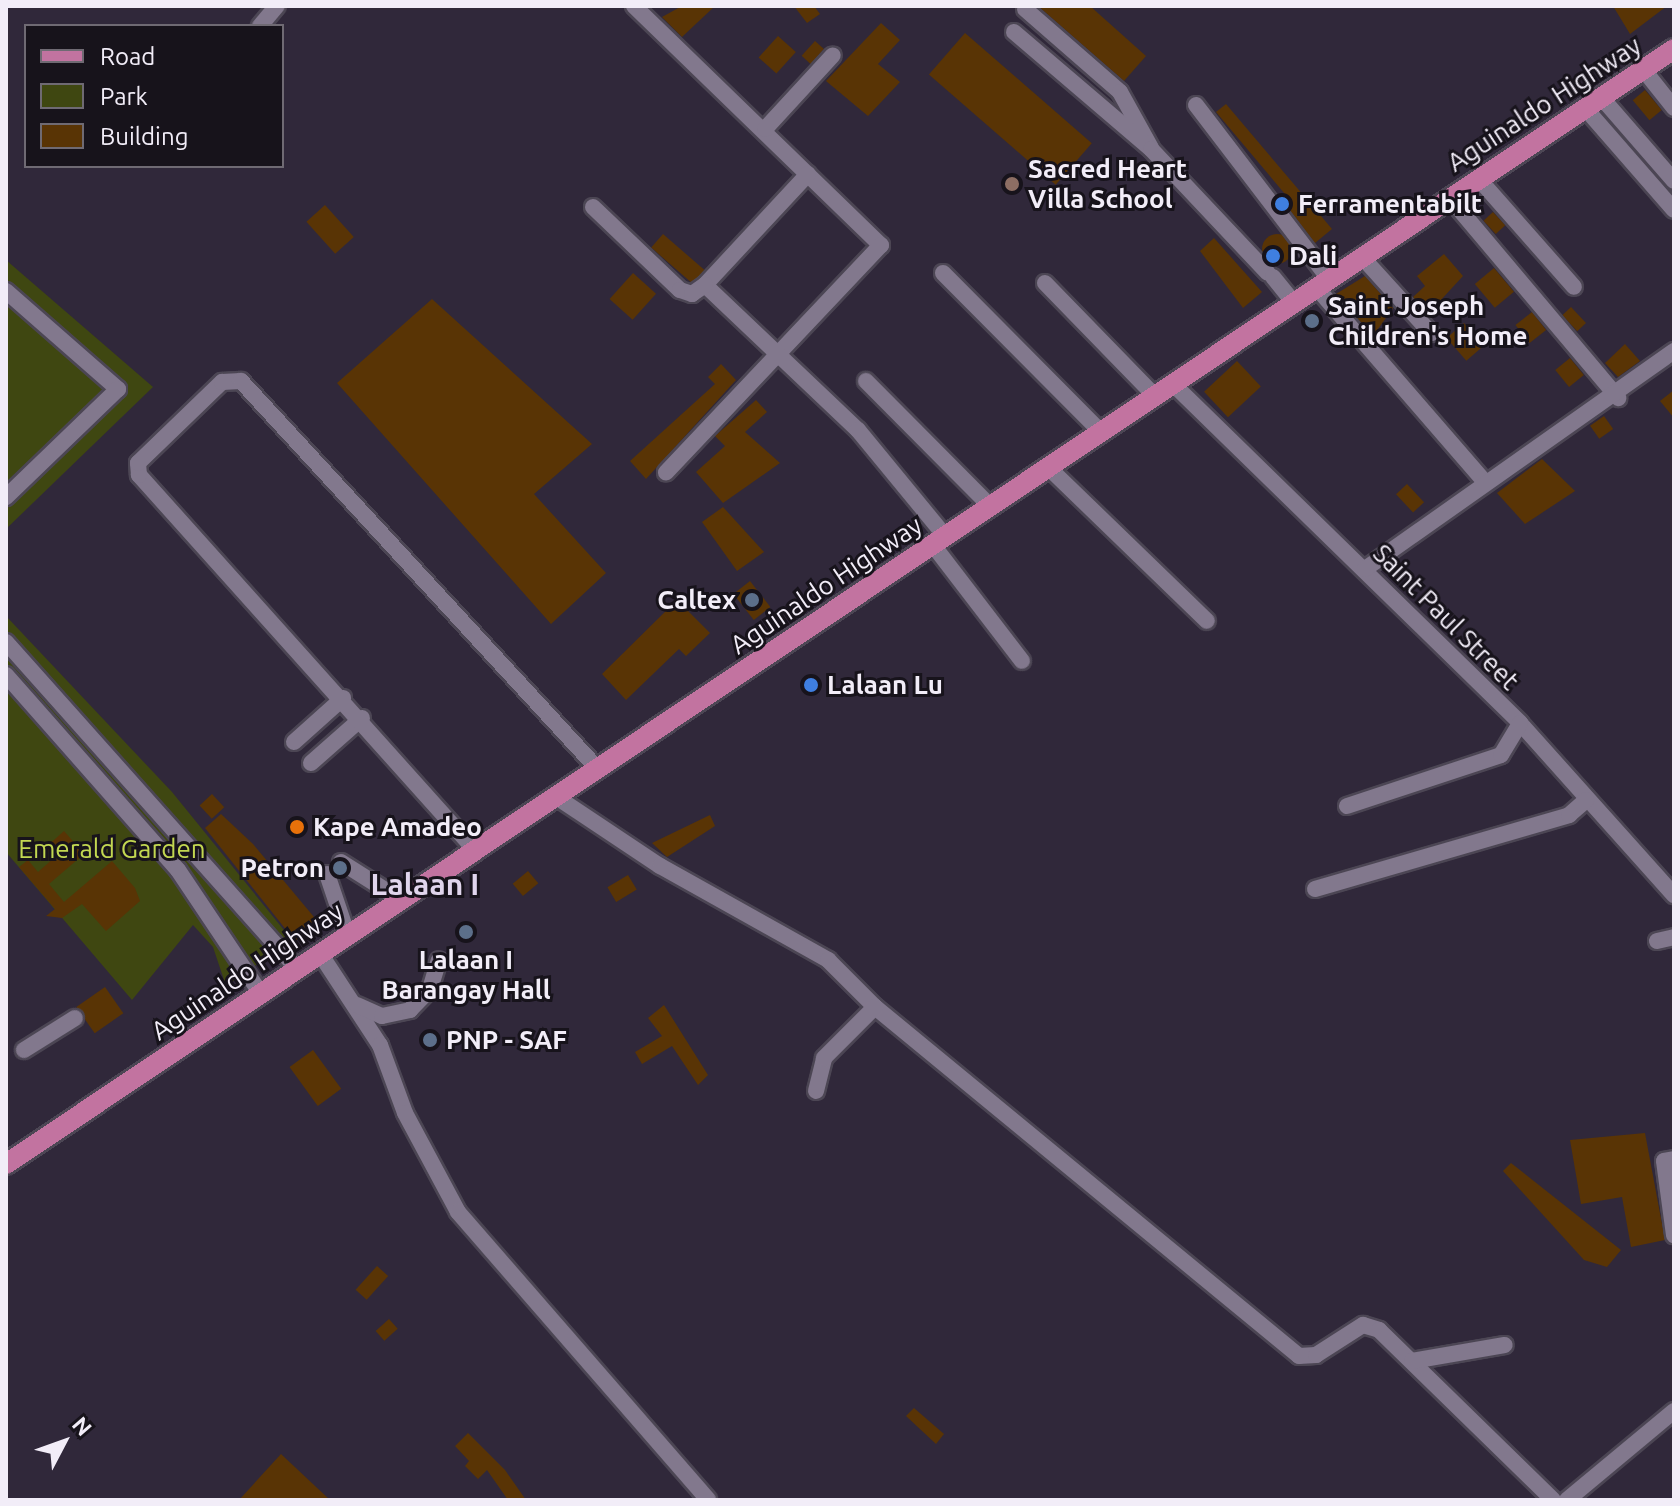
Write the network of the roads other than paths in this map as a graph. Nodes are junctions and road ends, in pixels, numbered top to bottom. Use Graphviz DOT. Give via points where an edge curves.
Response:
graph roads {
  1 [pos="277,6"];
  2 [pos="634,6"];
  3 [pos="1025,9"];
  4 [pos="262,24"];
  5 [pos="1014,32"];
  6 [pos="1674,49"];
  7 [pos="833,55"];
  8 [pos="1643,69"];
  9 [pos="1593,102"];
  10 [pos="1196,105"];
  11 [pos="1674,108"];
  12 [pos="765,129"];
  13 [pos="1151,149"];
  14 [pos="808,174"];
  15 [pos="1478,178"];
  16 [pos="1674,181"];
  17 [pos="1449,197"];
  18 [pos="593,207"];
  19 [pos="1674,210"];
  20 [pos="1362,257"];
  21 [pos="943,273"];
  22 [pos="1045,283"];
  23 [pos="1323,283"];
  24 [pos="705,285"];
  25 [pos="1574,287"];
  26 [pos="7,294"];
  27 [pos="1294,303"];
  28 [pos="1431,333"];
  29 [pos="1674,351"];
  30 [pos="780,358"];
  31 [pos="866,381"];
  32 [pos="1173,384"];
  33 [pos="1155,396"];
  34 [pos="1618,398"];
  35 [pos="1101,432"];
  36 [pos="1048,467"];
  37 [pos="666,472"];
  38 [pos="1486,483"];
  39 [pos="6,497"];
  40 [pos="989,505"];
  41 [pos="939,540"];
  42 [pos="1365,569"];
  43 [pos="1207,621"];
  44 [pos="6,642"];
  45 [pos="1022,661"];
  46 [pos="6,675"];
  47 [pos="343,698"];
  48 [pos="362,718"];
  49 [pos="1520,723"];
  50 [pos="294,742"];
  51 [pos="311,763"];
  52 [pos="597,768"];
  53 [pos="555,796"];
  54 [pos="1586,800"];
  55 [pos="1347,806"];
  56 [pos="475,850"];
  57 [pos="341,862"];
  58 [pos="327,874"];
  59 [pos="1315,889"];
  60 [pos="1674,895"];
  61 [pos="401,900"];
  62 [pos="348,936"];
  63 [pos="321,955"];
  64 [pos="439,960"];
  65 [pos="298,970"];
  66 [pos="261,994"];
  67 [pos="357,1005"];
  68 [pos="875,1007"];
  69 [pos="75,1018"];
  70 [pos="24,1050"];
  71 [pos="816,1091"];
  72 [pos="1674,1159"];
  73 [pos="6,1164"];
  74 [pos="1674,1235"];
  75 [pos="1505,1345"];
  76 [pos="1412,1361"];
  77 [pos="1674,1411"];
  78 [pos="708,1500"];
  79 [pos="1553,1500"];
  80 [pos="1567,1500"];
  1 -- 4 [label="street"];
  2 -- 12 [label="street"];
  3 -- 13 [label="street" via="1120,92"];
  5 -- 13 [label="street"];
  6 -- 8 [label="main road, Aguinaldo Highway"];
  7 -- 12 [label="street"];
  8 -- 9 [label="main road, Aguinaldo Highway"];
  8 -- 11 [label="street"];
  9 -- 15 [label="main road, Aguinaldo Highway"];
  9 -- 16 [label="street"];
  9 -- 19 [label="street"];
  10 -- 23 [label="street"];
  12 -- 14 [label="street"];
  13 -- 27 [label="street"];
  14 -- 24 [label="street"];
  14 -- 30 [label="street" via="881,245"];
  15 -- 17 [label="main road, Aguinaldo Highway"];
  15 -- 25 [label="street"];
  17 -- 20 [label="main road, Aguinaldo Highway"];
  17 -- 34 [label="street"];
  18 -- 24 [label="street" via="680,290 692,294"];
  20 -- 23 [label="main road, Aguinaldo Highway"];
  20 -- 28 [label="street"];
  21 -- 35 [label="street"];
  22 -- 33 [label="street"];
  23 -- 27 [label="main road, Aguinaldo Highway"];
  23 -- 38 [label="street"];
  24 -- 30 [label="street"];
  26 -- 39 [label="street" via="118,389"];
  27 -- 32 [label="main road, Aguinaldo Highway"];
  29 -- 34 [label="street"];
  30 -- 37 [label="street"];
  30 -- 41 [label="street" via="858,430"];
  31 -- 40 [label="street"];
  32 -- 33 [label="main road, Aguinaldo Highway"];
  32 -- 42 [label="street, Saint Paul Street"];
  33 -- 35 [label="main road, Aguinaldo Highway"];
  34 -- 38 [label="street"];
  35 -- 36 [label="main road, Aguinaldo Highway"];
  36 -- 40 [label="main road, Aguinaldo Highway"];
  36 -- 43 [label="street"];
  38 -- 42 [label="street"];
  40 -- 41 [label="main road, Aguinaldo Highway"];
  41 -- 45 [label="street"];
  41 -- 52 [label="main road, Aguinaldo Highway"];
  42 -- 49 [label="street, Saint Paul Street"];
  44 -- 65 [label="street"];
  46 -- 66 [label="street" via="160,847"];
  47 -- 48 [label="street"];
  47 -- 50 [label="street"];
  47 -- 52 [label="street" via="139,475 138,463 222,382 241,381"];
  48 -- 51 [label="street"];
  48 -- 56 [label="street"];
  49 -- 54 [label="street, Saint Paul Street"];
  49 -- 55 [label="street" via="1501,755"];
  52 -- 53 [label="main road, Aguinaldo Highway"];
  53 -- 56 [label="main road, Aguinaldo Highway"];
  53 -- 68 [label="street" via="660,866 828,960"];
  54 -- 59 [label="street" via="1569,815"];
  54 -- 60 [label="street, Saint Paul Street"];
  56 -- 61 [label="main road, Aguinaldo Highway"];
  57 -- 61 [label="street"];
  58 -- 62 [label="street"];
  61 -- 62 [label="main road, Aguinaldo Highway"];
  62 -- 63 [label="main road, Aguinaldo Highway"];
  63 -- 65 [label="main road, Aguinaldo Highway"];
  63 -- 67 [label="street"];
  64 -- 67 [label="street" via="430,989 410,1010 382,1016"];
  65 -- 66 [label="main road, Aguinaldo Highway"];
  66 -- 73 [label="main road, Aguinaldo Highway"];
  67 -- 78 [label="street" via="458,1212"];
  68 -- 71 [label="street" via="824,1058"];
  68 -- 76 [label="street" via="1299,1356 1316,1355 1363,1325 1379,1330"];
  69 -- 70 [label="street"];
  72 -- 74 [label="street" via="1664,1161"];
  75 -- 76 [label="street"];
  76 -- 79 [label="street"];
  77 -- 80 [label="street"];
}
